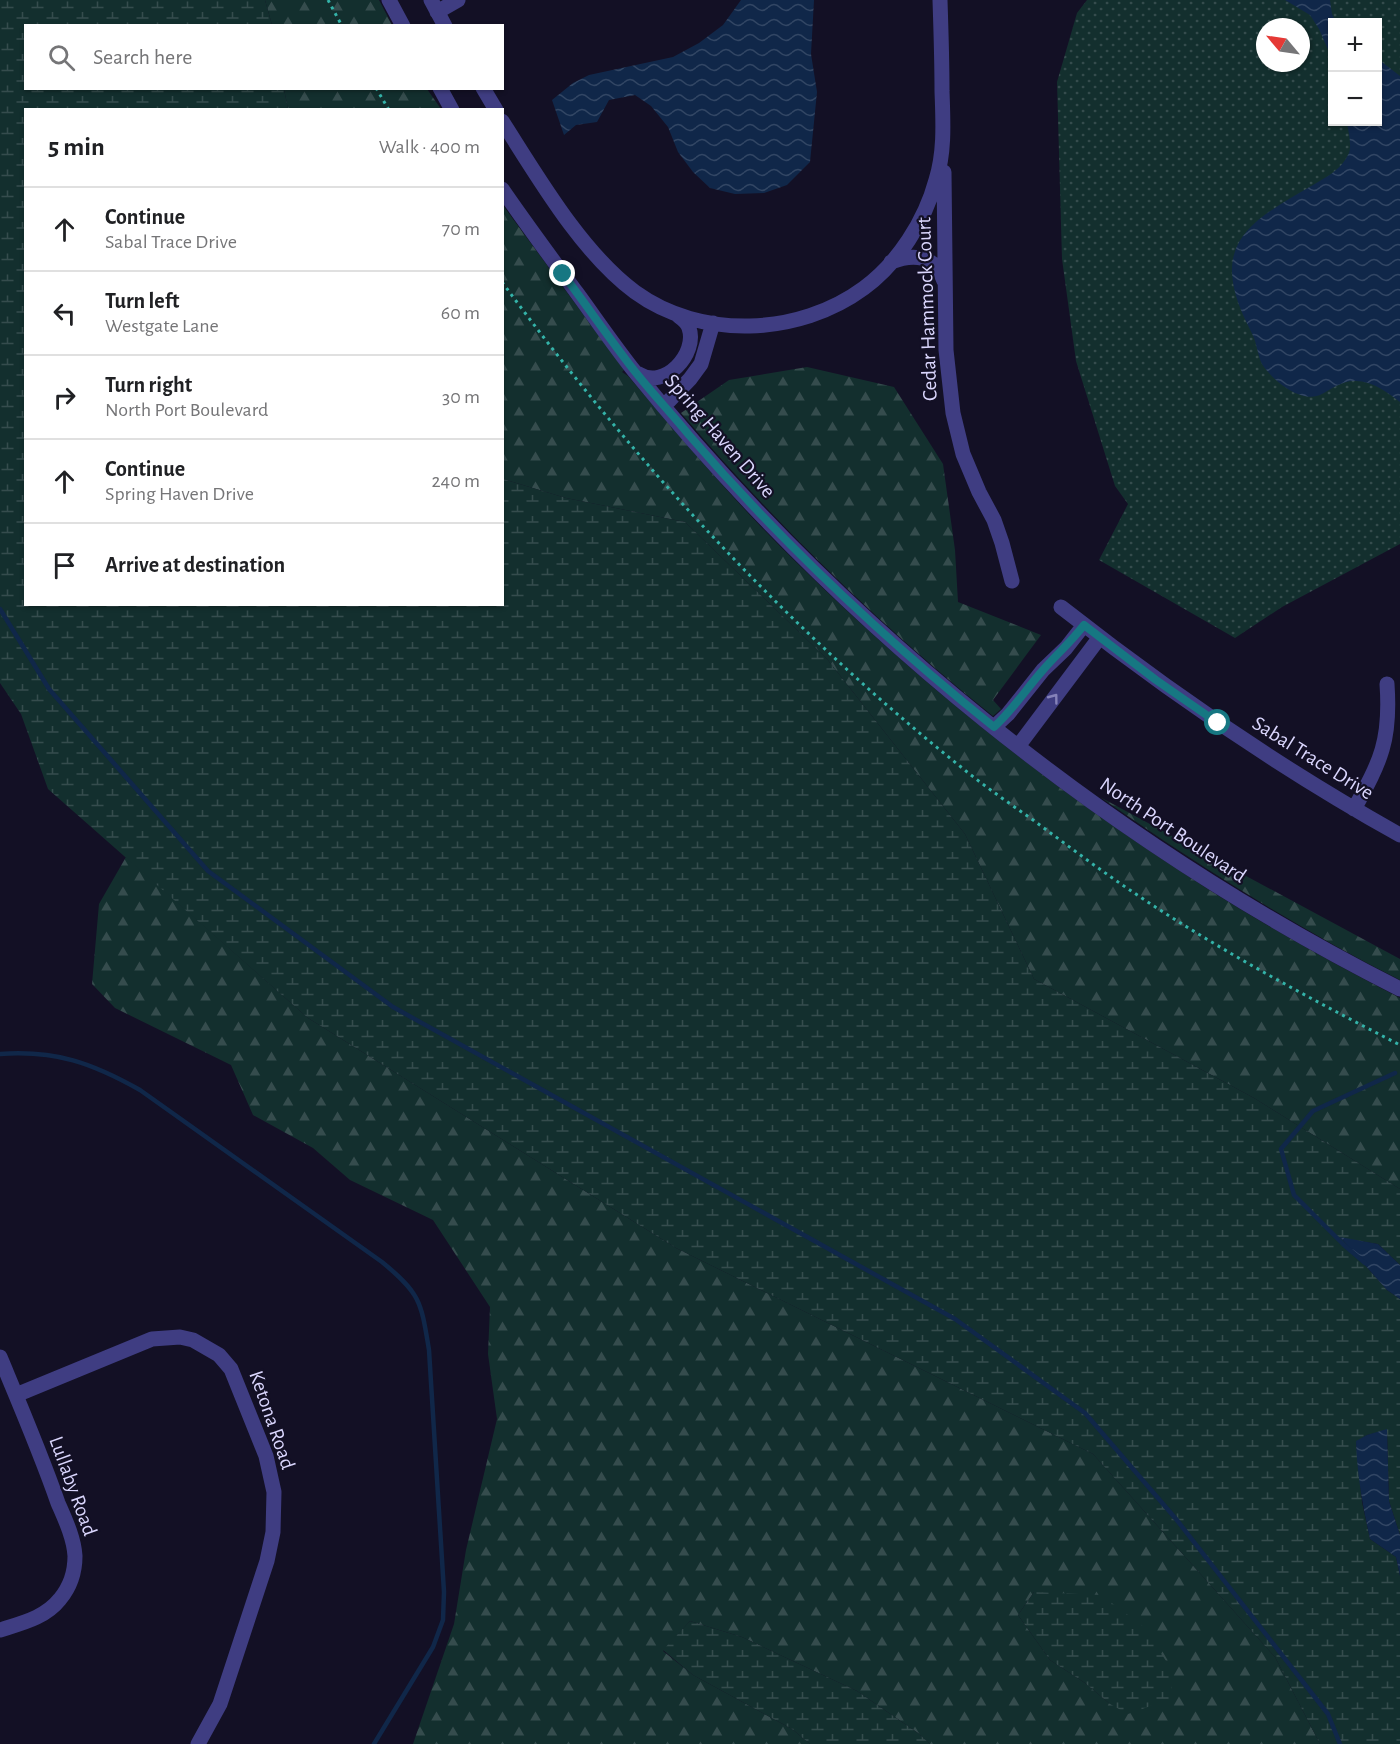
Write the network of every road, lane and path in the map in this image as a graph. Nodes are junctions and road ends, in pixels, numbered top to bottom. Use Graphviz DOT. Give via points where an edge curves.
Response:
graph roads {
  1 [pos="328,0"];
  2 [pos="389,0"];
  3 [pos="458,0"];
  4 [pos="940,0"];
  5 [pos="437,13"];
  6 [pos="341,24"];
  7 [pos="402,24"];
  8 [pos="377,90"];
  9 [pos="441,90"];
  10 [pos="484,90"];
  11 [pos="388,108"];
  12 [pos="451,108"];
  13 [pos="495,108"];
  14 [pos="504,124"];
  15 [pos="943,133"];
  16 [pos="504,192"];
  17 [pos="891,262"];
  18 [pos="504,285"];
  19 [pos="945,286"];
  20 [pos="676,314"];
  21 [pos="713,323"];
  22 [pos="634,371"];
  23 [pos="664,406"];
  24 [pos="1012,581"];
  25 [pos="1061,607"];
  26 [pos="1084,625"];
  27 [pos="1100,638"];
  28 [pos="1050,662"];
  29 [pos="1070,677"];
  30 [pos="938,682"];
  31 [pos="1388,684"];
  32 [pos="994,727"];
  33 [pos="1019,745"];
  34 [pos="1354,809"];
  35 [pos="1400,835"];
  36 [pos="1400,989"];
  37 [pos="1400,1045"];
  38 [pos="0,1357"];
  39 [pos="16,1395"];
  40 [pos="0,1630"];
  41 [pos="198,1744"];
  1 -- 6 [label="path"];
  2 -- 7 [label="street"];
  3 -- 5 [label="street"];
  4 -- 15 [label="street"];
  8 -- 11 [label="path"];
  9 -- 12 [label="street"];
  10 -- 13 [label="street"];
  14 -- 20 [label="street" via="593,254 635,292"];
  15 -- 17 [label="street" via="929,202"];
  15 -- 19 [label="street, Cedar Hammock Court"];
  16 -- 22 [label="street, Spring Haven Drive"];
  17 -- 19 [label="street" via="904,257 924,259 940,271"];
  17 -- 21 [label="street" via="844,301 803,318 764,326"];
  18 -- 37 [label="path" via="584,389 681,504 789,615 904,720 963,769 1112,878 1305,996"];
  19 -- 24 [label="street, Cedar Hammock Court" via="948,370 957,431 971,474 994,520"];
  20 -- 21 [label="street"];
  20 -- 22 [label="street" via="689,327 682,360 671,372 654,380"];
  21 -- 23 [label="street" via="701,364"];
  22 -- 23 [label="street, Spring Haven Drive"];
  23 -- 30 [label="street, Spring Haven Drive" via="801,556"];
  25 -- 26 [label="street, Sabal Trace Drive"];
  26 -- 27 [label="street, Sabal Trace Drive"];
  26 -- 28 [label="street"];
  27 -- 29 [label="street"];
  27 -- 34 [label="street, Sabal Trace Drive" via="1201,712"];
  28 -- 29 [label="street"];
  28 -- 32 [label="street"];
  33 -- 29 [label="street, one-way"];
  30 -- 32 [label="street, North Port Boulevard"];
  31 -- 34 [label="street" via="1389,715 1382,755"];
  32 -- 33 [label="street, North Port Boulevard"];
  33 -- 36 [label="street, North Port Boulevard" via="1108,813 1227,892"];
  34 -- 35 [label="street, Sabal Trace Drive"];
  38 -- 39 [label="street, Lullaby Road"];
  39 -- 40 [label="street, Lullaby Road" via="75,1556 69,1584 48,1611"];
  39 -- 41 [label="street, Ketona Road" via="163,1337 180,1337 206,1346 231,1369 270,1472 273,1532 220,1704"];
}
